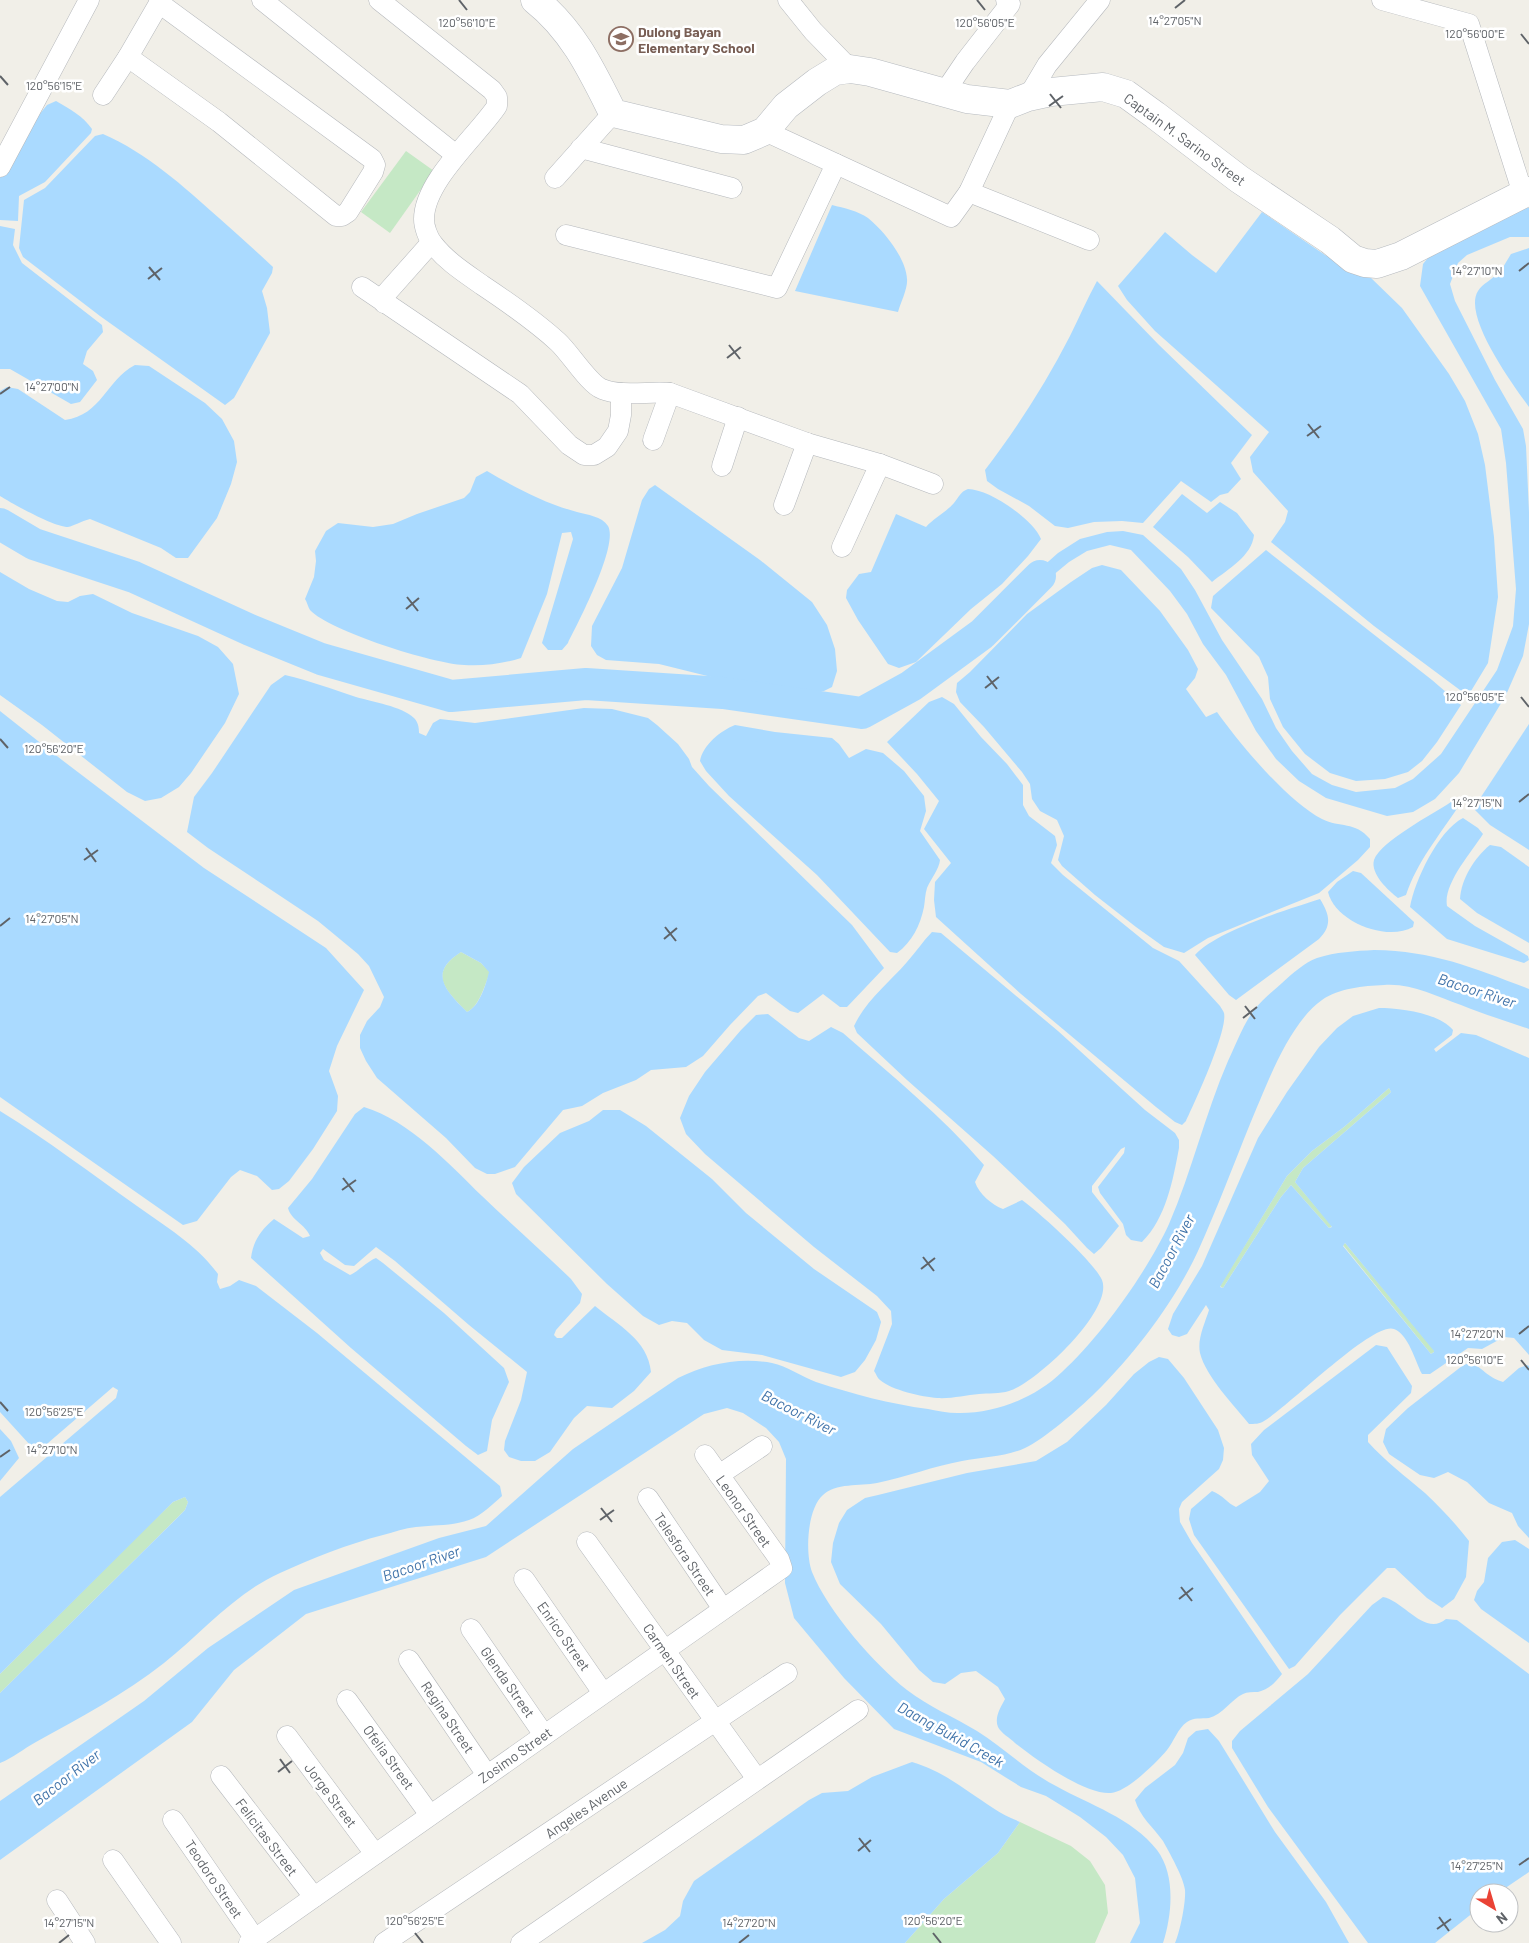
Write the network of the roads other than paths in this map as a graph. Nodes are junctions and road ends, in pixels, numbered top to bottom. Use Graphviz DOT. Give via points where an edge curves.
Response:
graph roads {
  1 [pos="89,0"];
  2 [pos="262,0"];
  3 [pos="379,0"];
  4 [pos="535,0"];
  5 [pos="788,0"];
  6 [pos="1006,0"];
  7 [pos="1100,0"];
  8 [pos="1382,0"];
  9 [pos="160,1"];
  10 [pos="128,57"];
  11 [pos="850,69"];
  12 [pos="944,93"];
  13 [pos="103,95"];
  14 [pos="1019,101"];
  15 [pos="613,114"];
  16 [pos="765,131"];
  17 [pos="581,148"];
  18 [pos="456,155"];
  19 [pos="836,164"];
  20 [pos="0,167"];
  21 [pos="555,178"];
  22 [pos="732,188"];
  23 [pos="968,192"];
  24 [pos="1526,192"];
  25 [pos="566,235"];
  26 [pos="1089,240"];
  27 [pos="431,243"];
  28 [pos="362,287"];
  29 [pos="384,303"];
  30 [pos="621,393"];
  31 [pos="670,393"];
  32 [pos="738,417"];
  33 [pos="653,440"];
  34 [pos="807,443"];
  35 [pos="880,464"];
  36 [pos="722,466"];
  37 [pos="933,484"];
  38 [pos="784,505"];
  39 [pos="842,547"];
  40 [pos="762,1446"];
  41 [pos="705,1455"];
  42 [pos="719,1475"];
  43 [pos="648,1498"];
  44 [pos="587,1542"];
  45 [pos="782,1568"];
  46 [pos="524,1579"];
  47 [pos="723,1609"];
  48 [pos="471,1630"];
  49 [pos="664,1650"];
  50 [pos="409,1660"];
  51 [pos="787,1673"];
  52 [pos="604,1693"];
  53 [pos="347,1700"];
  54 [pos="858,1710"];
  55 [pos="715,1722"];
  56 [pos="544,1735"];
  57 [pos="287,1736"];
  58 [pos="487,1775"];
  59 [pos="221,1776"];
  60 [pos="757,1779"];
  61 [pos="430,1815"];
  62 [pos="173,1820"];
  63 [pos="374,1854"];
  64 [pos="113,1860"];
  65 [pos="314,1897"];
  66 [pos="56,1900"];
  67 [pos="407,1937"];
  68 [pos="252,1941"];
  69 [pos="85,1943"];
  70 [pos="171,1943"];
  71 [pos="384,1943"];
  72 [pos="521,1943"];
  1 -- 20 [label="street"];
  2 -- 18 [label="street"];
  3 -- 18 [label="street" via="497,97 498,106"];
  4 -- 15 [label="street" via="574,40"];
  5 -- 11 [label="street"];
  6 -- 12 [label="street" via="1010,4"];
  7 -- 14 [label="street"];
  8 -- 24 [label="street" via="1469,24"];
  9 -- 10 [label="street"];
  9 -- 10 [label="street" via="372,159 375,165 373,172 348,212 336,216 219,122"];
  10 -- 13 [label="street"];
  11 -- 12 [label="street, Captain M. Sarino Street"];
  11 -- 16 [label="street, Captain M. Sarino Street" via="835,71 817,82 786,106"];
  12 -- 14 [label="street, Captain M. Sarino Street" via="984,102"];
  14 -- 23 [label="street"];
  14 -- 24 [label="street, Captain M. Sarino Street" via="1051,92 1103,87 1126,94 1239,179 1353,259 1365,264 1377,264 1401,256"];
  15 -- 16 [label="street, Captain M. Sarino Street" via="721,138 744,140"];
  15 -- 17 [label="street"];
  16 -- 19 [label="street"];
  17 -- 21 [label="street"];
  17 -- 22 [label="street"];
  18 -- 27 [label="street" via="429,196 425,208 424,220"];
  19 -- 23 [label="street" via="952,218"];
  19 -- 25 [label="street" via="776,288"];
  23 -- 26 [label="street"];
  27 -- 29 [label="street" via="383,296"];
  27 -- 30 [label="street" via="448,260 561,344 601,389"];
  28 -- 29 [label="street"];
  29 -- 30 [label="street" via="520,394 569,445 584,455 594,456 618,431"];
  30 -- 31 [label="street"];
  31 -- 32 [label="street"];
  31 -- 33 [label="street"];
  32 -- 34 [label="street"];
  32 -- 36 [label="street"];
  34 -- 35 [label="street"];
  34 -- 38 [label="street"];
  35 -- 37 [label="street"];
  35 -- 39 [label="street"];
  40 -- 42 [label="street"];
  41 -- 42 [label="street, Leonor Street"];
  42 -- 45 [label="street, Leonor Street" via="779,1559"];
  43 -- 47 [label="street, Telesfora Street"];
  44 -- 49 [label="street, Carmen Street"];
  45 -- 47 [label="street, Zosimo Street"];
  46 -- 52 [label="street, Enrico Street"];
  47 -- 49 [label="street, Zosimo Street"];
  48 -- 56 [label="street, Glenda Street"];
  49 -- 52 [label="street, Zosimo Street"];
  49 -- 55 [label="street, Carmen Street"];
  50 -- 58 [label="street, Regina Street"];
  51 -- 55 [label="street, Angeles Avenue"];
  52 -- 56 [label="street, Zosimo Street"];
  53 -- 61 [label="street, Ofelia Street"];
  54 -- 60 [label="street"];
  55 -- 60 [label="street, Carmen Street"];
  55 -- 67 [label="street, Angeles Avenue"];
  56 -- 58 [label="street, Zosimo Street"];
  57 -- 63 [label="street, Jorge Street"];
  58 -- 61 [label="street, Zosimo Street"];
  59 -- 65 [label="street, Felicitas Street"];
  60 -- 72 [label="street"];
  61 -- 63 [label="street, Zosimo Street"];
  62 -- 68 [label="street, Teodoro Street"];
  63 -- 65 [label="street, Zosimo Street"];
  64 -- 70 [label="street"];
  65 -- 68 [label="street, Zosimo Street"];
  66 -- 69 [label="street"];
  67 -- 71 [label="street, Angeles Avenue"];
}
